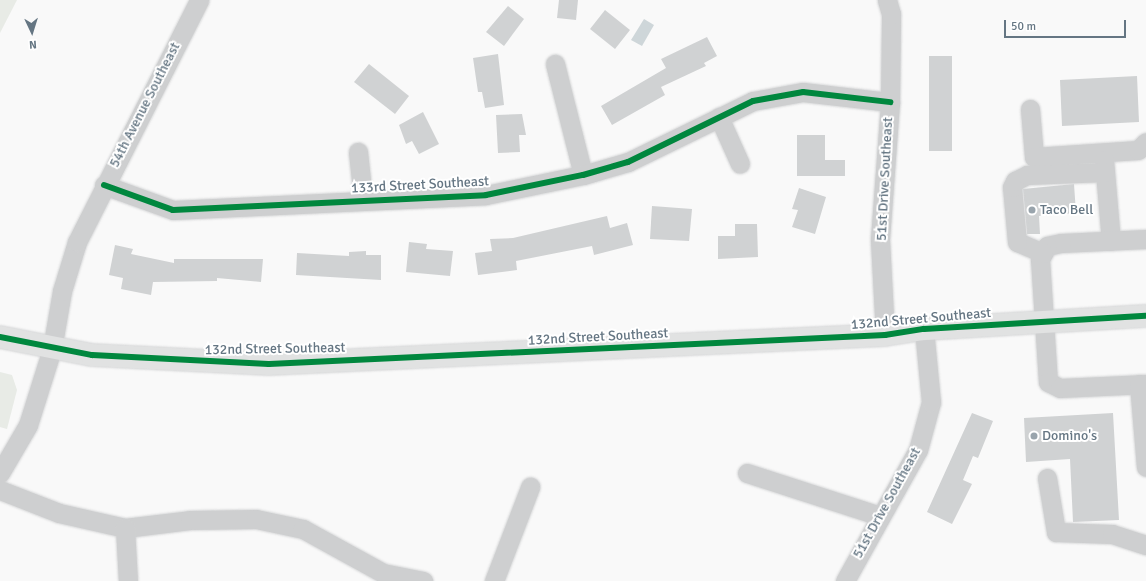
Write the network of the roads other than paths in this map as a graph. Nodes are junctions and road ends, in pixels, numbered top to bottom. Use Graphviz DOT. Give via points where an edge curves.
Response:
graph roads {
  1 [pos="199,0"];
  2 [pos="887,0"];
  3 [pos="554,64"];
  4 [pos="890,102"];
  5 [pos="1030,109"];
  6 [pos="719,117"];
  7 [pos="1146,142"];
  8 [pos="358,152"];
  9 [pos="1103,152"];
  10 [pos="740,164"];
  11 [pos="1105,172"];
  12 [pos="583,175"];
  13 [pos="104,185"];
  14 [pos="363,199"];
  15 [pos="1146,239"];
  16 [pos="1111,240"];
  17 [pos="1043,253"];
  18 [pos="1146,316"];
  19 [pos="1044,322"];
  20 [pos="924,329"];
  21 [pos="885,335"];
  22 [pos="0,337"];
  23 [pos="52,349"];
  24 [pos="1142,384"];
  25 [pos="1146,467"];
  26 [pos="747,473"];
  27 [pos="0,474"];
  28 [pos="1047,478"];
  29 [pos="530,487"];
  30 [pos="0,490"];
  31 [pos="880,516"];
  32 [pos="125,528"];
  33 [pos="1146,545"];
  34 [pos="382,577"];
  35 [pos="128,581"];
  36 [pos="423,581"];
  37 [pos="494,581"];
  38 [pos="845,581"];
  1 -- 13 [label="street, 54th Avenue Southeast"];
  2 -- 4 [label="street, 51st Drive Southeast" via="891,14"];
  3 -- 12 [label="street"];
  4 -- 6 [label="street, 133rd Street Southeast" via="803,92 753,101"];
  4 -- 21 [label="street, 51st Drive Southeast" via="880,239"];
  5 -- 9 [label="street" via="1034,157"];
  6 -- 10 [label="street"];
  6 -- 12 [label="street, 133rd Street Southeast" via="628,162"];
  7 -- 9 [label="street" via="1138,150"];
  8 -- 14 [label="street"];
  9 -- 11 [label="street"];
  11 -- 16 [label="street"];
  11 -- 17 [label="street" via="1027,175 1016,181 1012,187 1017,242"];
  12 -- 14 [label="street, 133rd Street Southeast" via="486,195"];
  13 -- 14 [label="street, 133rd Street Southeast" via="173,210"];
  13 -- 23 [label="street, 54th Avenue Southeast" via="77,242 62,291"];
  15 -- 16 [label="street"];
  16 -- 17 [label="street" via="1061,243 1047,246"];
  17 -- 19 [label="street" via="1040,259"];
  18 -- 19 [label="main road, 132nd Street Southeast"];
  19 -- 20 [label="main road, 132nd Street Southeast"];
  19 -- 24 [label="street" via="1048,382 1060,388"];
  20 -- 21 [label="main road, 132nd Street Southeast"];
  20 -- 31 [label="street, 51st Drive Southeast" via="931,402 918,450"];
  21 -- 23 [label="main road, 132nd Street Southeast" via="269,364 161,361"];
  22 -- 23 [label="main road, 132nd Street Southeast"];
  23 -- 27 [label="street, 54th Avenue Southeast" via="28,425"];
  24 -- 25 [label="street"];
  26 -- 31 [label="street"];
  28 -- 33 [label="street" via="1056,532 1112,534"];
  29 -- 37 [label="street"];
  30 -- 32 [label="street" via="59,513"];
  31 -- 38 [label="street, 51st Drive Southeast"];
  32 -- 34 [label="street" via="190,520 256,518 303,529"];
  32 -- 35 [label="street"];
  34 -- 36 [label="street"];
}
